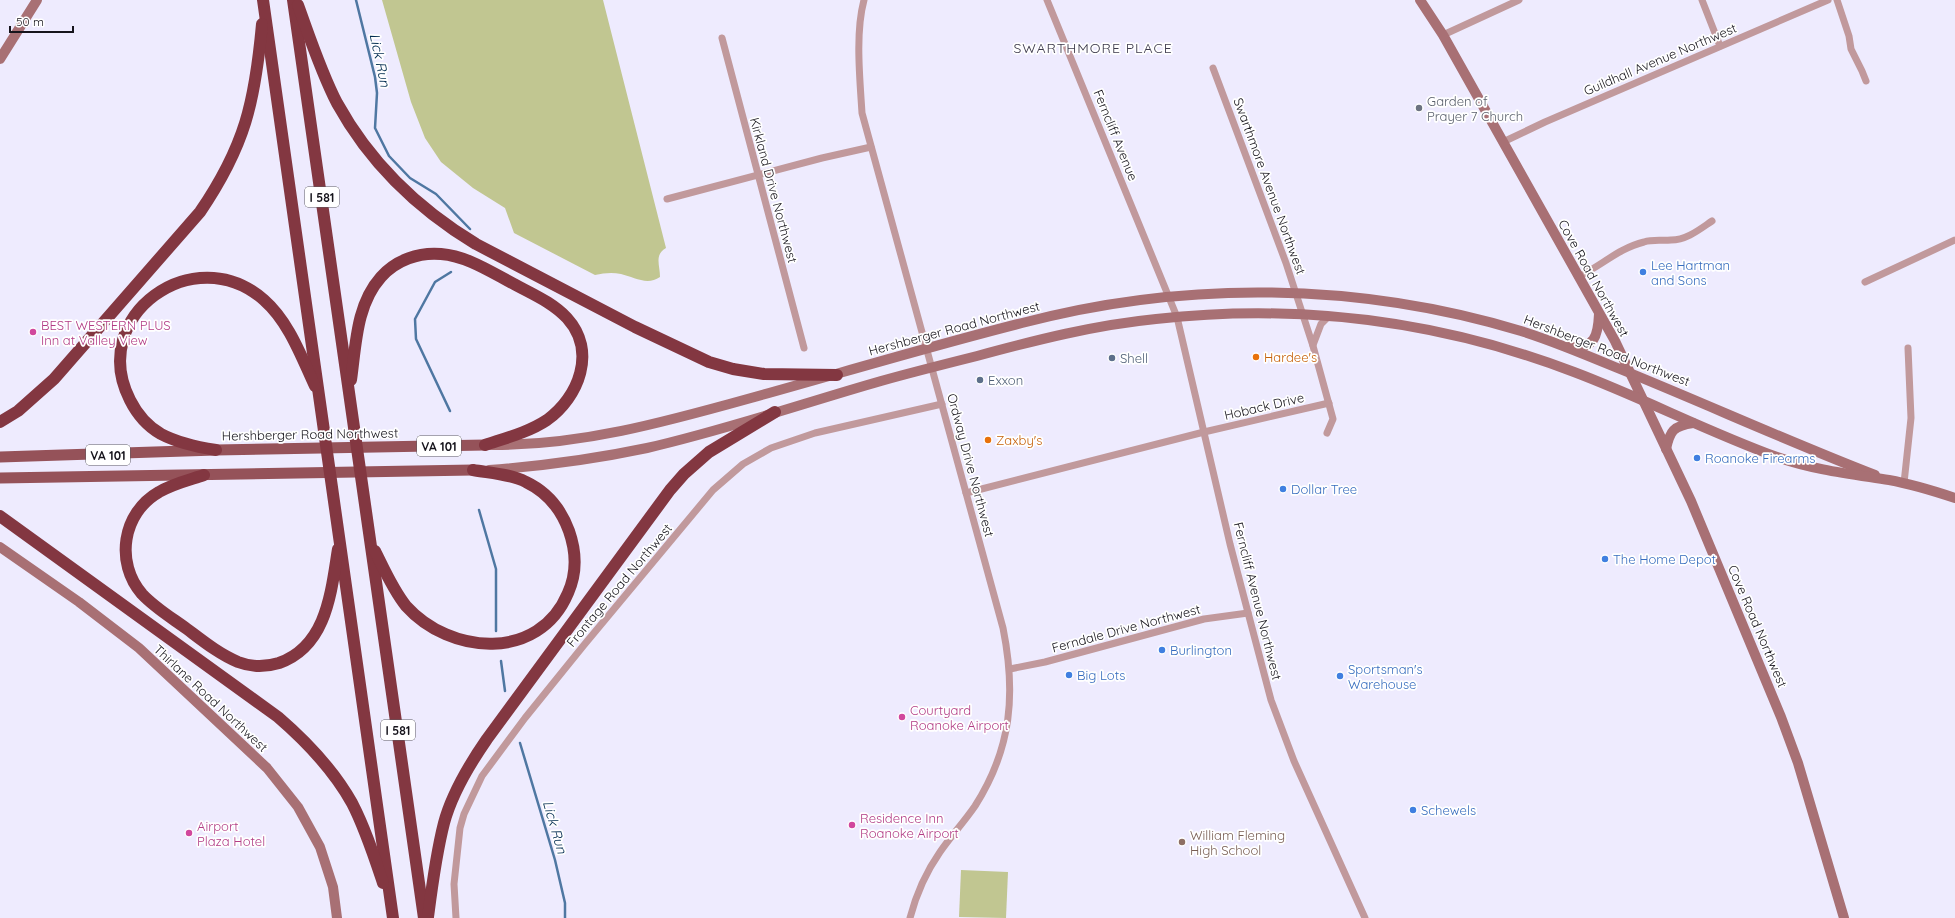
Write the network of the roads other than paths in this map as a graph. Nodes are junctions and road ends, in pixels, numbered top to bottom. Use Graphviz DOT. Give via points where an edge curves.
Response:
graph roads {
  1 [pos="37,0"];
  2 [pos="293,0"];
  3 [pos="297,0"];
  4 [pos="864,0"];
  5 [pos="1047,0"];
  6 [pos="1420,0"];
  7 [pos="1519,0"];
  8 [pos="1702,0"];
  9 [pos="1828,0"];
  10 [pos="1837,0"];
  11 [pos="264,1"];
  12 [pos="1443,35"];
  13 [pos="722,38"];
  14 [pos="1720,46"];
  15 [pos="0,59"];
  16 [pos="1213,68"];
  17 [pos="1866,81"];
  18 [pos="1503,142"];
  19 [pos="871,147"];
  20 [pos="757,175"];
  21 [pos="667,199"];
  22 [pos="1712,221"];
  23 [pos="1955,240"];
  24 [pos="1578,277"];
  25 [pos="1162,279"];
  26 [pos="1865,282"];
  27 [pos="1296,293"];
  28 [pos="1170,297"];
  29 [pos="1302,314"];
  30 [pos="1599,314"];
  31 [pos="1329,316"];
  32 [pos="1177,317"];
  33 [pos="1313,346"];
  34 [pos="1563,346"];
  35 [pos="804,348"];
  36 [pos="1908,348"];
  37 [pos="927,350"];
  38 [pos="932,368"];
  39 [pos="1630,373"];
  40 [pos="837,375"];
  41 [pos="320,395"];
  42 [pos="350,395"];
  43 [pos="1643,400"];
  44 [pos="1328,403"];
  45 [pos="942,404"];
  46 [pos="775,412"];
  47 [pos="0,422"];
  48 [pos="1693,423"];
  49 [pos="1204,432"];
  50 [pos="1327,433"];
  51 [pos="485,446"];
  52 [pos="1666,449"];
  53 [pos="216,450"];
  54 [pos="0,457"];
  55 [pos="473,470"];
  56 [pos="204,475"];
  57 [pos="0,478"];
  58 [pos="1890,480"];
  59 [pos="1904,484"];
  60 [pos="966,493"];
  61 [pos="1955,498"];
  62 [pos="0,516"];
  63 [pos="340,538"];
  64 [pos="370,542"];
  65 [pos="0,548"];
  66 [pos="1248,613"];
  67 [pos="1010,669"];
  68 [pos="391,905"];
  69 [pos="337,918"];
  70 [pos="393,918"];
  71 [pos="424,918"];
  72 [pos="428,918"];
  73 [pos="456,918"];
  74 [pos="910,918"];
  75 [pos="1365,918"];
  76 [pos="1844,918"];
  1 -- 15 [label="main road"];
  2 -- 42 [label="highway, I 581"];
  3 -- 40 [label="highway" via="326,80 350,126 383,170 438,220 476,244 635,327 709,362 764,374"];
  4 -- 19 [label="street, Ordway Drive Northwest" via="860,23 860,95"];
  5 -- 25 [label="street, Ferncliff Avenue"];
  6 -- 12 [label="main road, Cove Road Northwest"];
  7 -- 12 [label="street"];
  8 -- 14 [label="street"];
  9 -- 14 [label="street, Guildhall Avenue Northwest"];
  10 -- 17 [label="street" via="1851,49"];
  11 -- 41 [label="highway, I 581"];
  11 -- 47 [label="highway" via="256,82 250,108 236,149 212,194 200,212 54,379 18,411"];
  12 -- 18 [label="main road, Cove Road Northwest"];
  13 -- 20 [label="street, Kirkland Drive Northwest"];
  14 -- 18 [label="street, Guildhall Avenue Northwest"];
  16 -- 27 [label="street, Swarthmore Avenue Northwest"];
  18 -- 24 [label="main road, Cove Road Northwest"];
  19 -- 20 [label="street"];
  19 -- 37 [label="street, Ordway Drive Northwest"];
  20 -- 21 [label="street"];
  20 -- 35 [label="street, Kirkland Drive Northwest"];
  22 -- 24 [label="street" via="1691,236 1682,239 1643,242 1621,251"];
  23 -- 26 [label="street"];
  24 -- 30 [label="main road, Cove Road Northwest"];
  25 -- 28 [label="street, Ferncliff Avenue Northwest"];
  27 -- 28 [label="main road, Hershberger Road Northwest / VA 101"];
  27 -- 29 [label="street, Swarthmore Avenue Northwest"];
  27 -- 34 [label="main road, Hershberger Road Northwest / VA 101" via="1364,297 1455,313"];
  28 -- 32 [label="street, Ferncliff Avenue Northwest"];
  28 -- 37 [label="main road, Hershberger Road Northwest / VA 101" via="1077,310 1023,322"];
  29 -- 31 [label="main road, Hershberger Road Northwest / VA 101"];
  29 -- 32 [label="main road, Hershberger Road Northwest / VA 101"];
  29 -- 33 [label="street, Swarthmore Avenue Northwest"];
  30 -- 34 [label="main road" via="1598,330 1589,344 1577,347"];
  30 -- 39 [label="main road, Cove Road Northwest"];
  31 -- 33 [label="street" via="1321,324"];
  31 -- 43 [label="main road, Hershberger Road Northwest / VA 101" via="1405,324 1492,344 1576,372"];
  32 -- 38 [label="main road, Hershberger Road Northwest / VA 101" via="1068,333"];
  32 -- 49 [label="street, Ferncliff Avenue Northwest"];
  33 -- 44 [label="street, Swarthmore Avenue Northwest"];
  34 -- 39 [label="main road, Hershberger Road Northwest / VA 101"];
  36 -- 59 [label="street" via="1911,418"];
  37 -- 38 [label="street, Ordway Drive Northwest"];
  37 -- 40 [label="main road, Hershberger Road Northwest / VA 101"];
  38 -- 45 [label="street, Ordway Drive Northwest"];
  38 -- 46 [label="main road, Hershberger Road Northwest / VA 101"];
  39 -- 43 [label="main road, Cove Road Northwest"];
  39 -- 58 [label="main road, Hershberger Road Northwest / VA 101"];
  40 -- 51 [label="main road, Hershberger Road Northwest / VA 101" via="642,427 559,441"];
  41 -- 53 [label="highway" via="285,325 255,293 231,281 218,279 194,278 172,284 148,300 128,327 120,353 122,379 133,407 149,426 171,439"];
  41 -- 63 [label="highway, I 581"];
  42 -- 51 [label="highway" via="361,314 381,277 395,265 417,256 441,254 462,258 552,305 568,320 582,350 579,380 568,400 557,411 534,427"];
  42 -- 64 [label="highway, I 581"];
  43 -- 48 [label="main road, Hershberger Road Northwest / VA 101"];
  43 -- 52 [label="main road, Cove Road Northwest"];
  44 -- 49 [label="street, Hoback Drive"];
  44 -- 50 [label="street, Swarthmore Avenue Northwest" via="1332,419"];
  45 -- 60 [label="street, Ordway Drive Northwest"];
  45 -- 73 [label="street, Frontage Road Northwest" via="815,433 771,448 743,464 713,490 579,651 482,776 460,828 454,884"];
  46 -- 55 [label="main road, Hershberger Road Northwest / VA 101" via="650,447 591,458 494,470"];
  46 -- 72 [label="highway" via="709,452 684,474 486,739 462,778 444,822"];
  48 -- 52 [label="main road" via="1672,430"];
  48 -- 58 [label="main road, Hershberger Road Northwest / VA 101" via="1804,466"];
  49 -- 60 [label="street, Hoback Drive"];
  49 -- 66 [label="street, Ferncliff Avenue Northwest"];
  51 -- 53 [label="main road, Hershberger Road Northwest / VA 101"];
  52 -- 76 [label="main road, Cove Road Northwest" via="1692,501 1781,717 1798,763"];
  53 -- 54 [label="main road, Hershberger Road Northwest / VA 101"];
  55 -- 56 [label="main road, Hershberger Road Northwest / VA 101"];
  55 -- 64 [label="highway" via="525,481 553,502 566,524 574,553 574,575 565,600 544,625 521,638 494,644 469,642 440,632 406,605"];
  56 -- 57 [label="main road, Hershberger Road Northwest / VA 101"];
  56 -- 63 [label="highway" via="158,492 140,507 127,533 125,551 136,585 151,602 230,658 249,665 268,666 287,660 304,648 320,626 326,610 332,590"];
  58 -- 59 [label="main road, Hershberger Road Northwest / VA 101"];
  59 -- 61 [label="main road, Hershberger Road Northwest / VA 101"];
  60 -- 67 [label="street, Ordway Drive Northwest" via="1003,628"];
  62 -- 68 [label="highway" via="278,717 312,747 328,766 352,804 366,833"];
  63 -- 68 [label="highway, I 581"];
  64 -- 71 [label="highway, I 581"];
  65 -- 69 [label="main road, Thirlane Road Northwest" via="133,643 267,768 298,807 320,847 333,887"];
  66 -- 67 [label="street, Ferndale Drive Northwest" via="1211,617"];
  66 -- 75 [label="street, Ferncliff Avenue Northwest" via="1281,728"];
  67 -- 74 [label="street, Ordway Drive Northwest" via="1007,726 993,771 974,806 929,870 918,892"];
  68 -- 70 [label="highway, I 581"];
}
